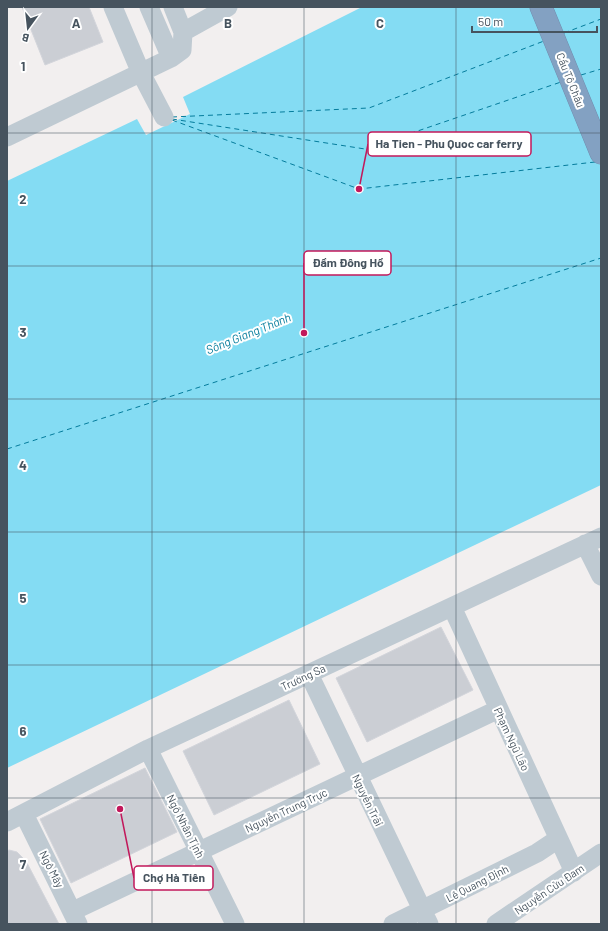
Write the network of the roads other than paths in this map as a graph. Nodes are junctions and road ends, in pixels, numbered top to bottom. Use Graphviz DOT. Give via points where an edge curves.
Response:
graph roads {
  1 [pos="113,7"];
  2 [pos="149,7"];
  3 [pos="174,7"];
  4 [pos="228,7"];
  5 [pos="541,7"];
  6 [pos="183,32"];
  7 [pos="171,58"];
  8 [pos="141,73"];
  9 [pos="164,117"];
  10 [pos="7,136"];
  11 [pos="601,153"];
  12 [pos="593,540"];
  13 [pos="601,576"];
  14 [pos="452,607"];
  15 [pos="309,674"];
  16 [pos="499,710"];
  17 [pos="148,749"];
  18 [pos="357,776"];
  19 [pos="24,814"];
  20 [pos="7,822"];
  21 [pos="558,839"];
  22 [pos="199,851"];
  23 [pos="601,853"];
  24 [pos="574,872"];
  25 [pos="76,917"];
  26 [pos="426,917"];
  27 [pos="235,924"];
  28 [pos="393,924"];
  29 [pos="496,924"];
  1 -- 8 [label="street"];
  2 -- 7 [label="street"];
  3 -- 6 [label="street"];
  4 -- 6 [label="street"];
  5 -- 11 [label="highway, Cầu Tô Châu"];
  6 -- 7 [label="street" via="182,50"];
  7 -- 8 [label="street"];
  8 -- 9 [label="street"];
  8 -- 10 [label="street"];
  12 -- 13 [label="street"];
  12 -- 14 [label="street, Trường Sa"];
  14 -- 15 [label="street, Trường Sa"];
  14 -- 16 [label="street, Phạm Ngũ Lão"];
  15 -- 17 [label="street, Trường Sa"];
  15 -- 18 [label="street, Nguyễn Trãi"];
  16 -- 18 [label="street, Nguyễn Trung Trực"];
  16 -- 21 [label="street, Phạm Ngũ Lão"];
  17 -- 19 [label="street, Trường Sa"];
  17 -- 22 [label="street, Ngô Nhân Tịnh"];
  18 -- 22 [label="street, Nguyễn Trung Trực"];
  18 -- 26 [label="street, Nguyễn Trãi"];
  19 -- 20 [label="street, Trường Sa"];
  19 -- 25 [label="street, Ngô Mây"];
  21 -- 24 [label="street, Phạm Ngũ Lão"];
  21 -- 26 [label="street, Lê Quang Định"];
  22 -- 25 [label="street, Nguyễn Trung Trực"];
  22 -- 27 [label="street, Ngô Nhân Tịnh"];
  23 -- 24 [label="street, Nguyễn Cửu Đam"];
  24 -- 29 [label="street, Nguyễn Cửu Đam"];
  26 -- 28 [label="street, Lê Quang Định"];
}
